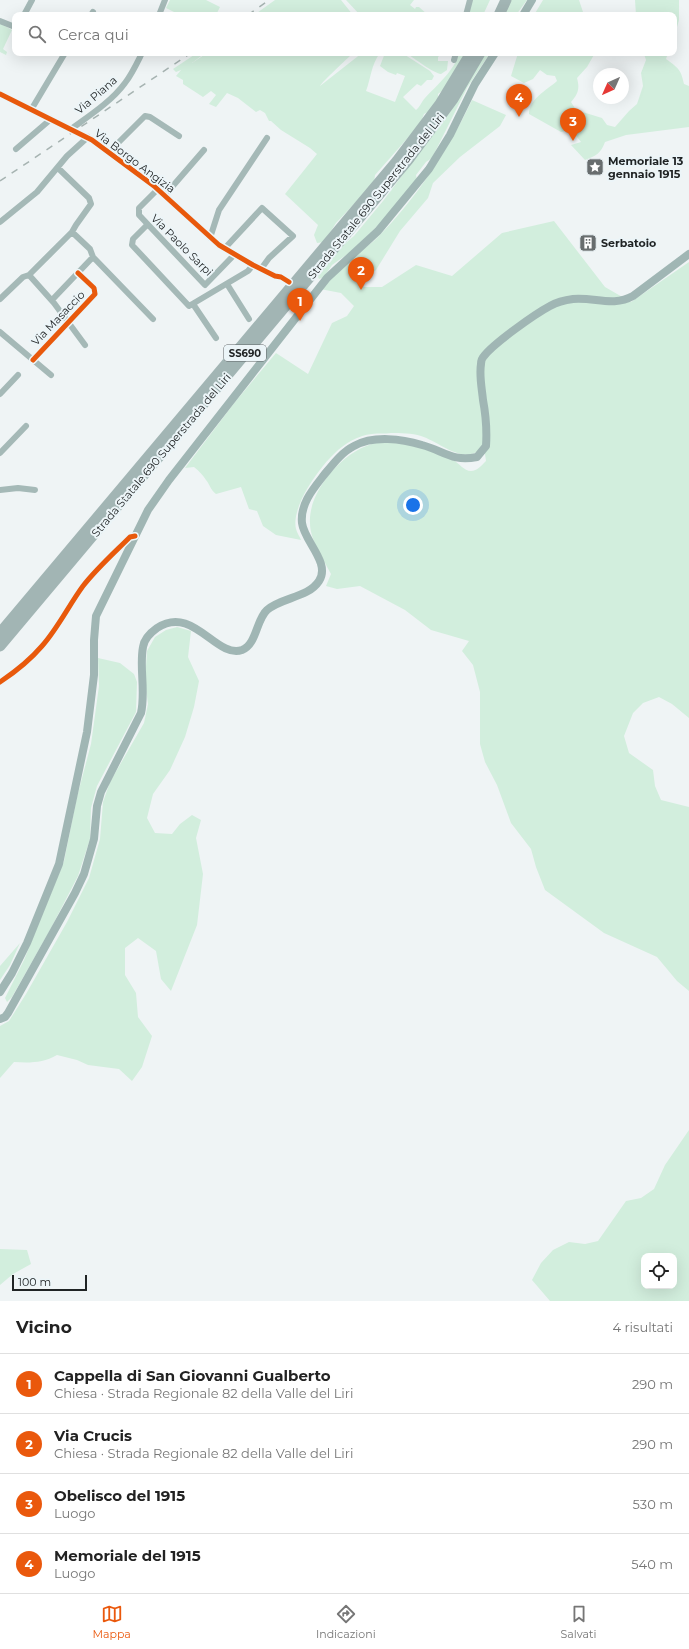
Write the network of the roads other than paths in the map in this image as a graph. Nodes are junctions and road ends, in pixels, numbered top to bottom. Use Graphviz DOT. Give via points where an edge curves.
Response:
graph roads {
  1 [pos="32,0"];
  2 [pos="165,0"];
  3 [pos="470,0"];
  4 [pos="498,0"];
  5 [pos="506,0"];
  6 [pos="532,0"];
  7 [pos="26,12"];
  8 [pos="160,12"];
  9 [pos="467,12"];
  10 [pos="492,12"];
  11 [pos="500,12"];
  12 [pos="525,12"];
  13 [pos="0,21"];
  14 [pos="12,26"];
  15 [pos="63,56"];
  16 [pos="140,56"];
  17 [pos="455,56"];
  18 [pos="469,56"];
  19 [pos="478,56"];
  20 [pos="493,56"];
  21 [pos="454,60"];
  22 [pos="0,94"];
  23 [pos="31,110"];
  24 [pos="51,119"];
  25 [pos="71,129"];
  26 [pos="179,136"];
  27 [pos="88,137"];
  28 [pos="267,138"];
  29 [pos="16,149"];
  30 [pos="204,150"];
  31 [pos="110,152"];
  32 [pos="58,168"];
  33 [pos="158,189"];
  34 [pos="166,195"];
  35 [pos="0,222"];
  36 [pos="147,225"];
  37 [pos="72,232"];
  38 [pos="210,238"];
  39 [pos="225,248"];
  40 [pos="235,254"];
  41 [pos="689,254"];
  42 [pos="93,256"];
  43 [pos="253,265"];
  44 [pos="261,269"];
  45 [pos="78,273"];
  46 [pos="29,275"];
  47 [pos="289,282"];
  48 [pos="227,284"];
  49 [pos="0,299"];
  50 [pos="52,300"];
  51 [pos="193,304"];
  52 [pos="153,319"];
  53 [pos="249,319"];
  54 [pos="68,322"];
  55 [pos="0,332"];
  56 [pos="216,338"];
  57 [pos="85,345"];
  58 [pos="33,360"];
  59 [pos="18,375"];
  60 [pos="51,375"];
  61 [pos="0,394"];
  62 [pos="26,426"];
  63 [pos="0,453"];
  64 [pos="0,490"];
  65 [pos="35,490"];
  66 [pos="135,536"];
  67 [pos="0,633"];
  68 [pos="0,646"];
  69 [pos="0,682"];
  70 [pos="0,992"];
  71 [pos="0,1019"];
  1 -- 7 [label="street"];
  2 -- 8 [label="street"];
  3 -- 9 [label="street"];
  4 -- 10 [label="highway"];
  5 -- 11 [label="highway"];
  6 -- 12 [label="main road"];
  13 -- 14 [label="street"];
  15 -- 23 [label="street"];
  16 -- 25 [label="street, Via Piana" via="119,90"];
  17 -- 21 [label="street"];
  18 -- 67 [label="highway, Strada Statale 690 Superstrada del Liri / SS690" via="440,104 397,161"];
  19 -- 68 [label="highway, Strada Statale 690 Superstrada del Liri / SS690" via="453,99 408,160"];
  20 -- 66 [label="main road" via="475,84 448,140 430,169 378,231 336,268 315,292 169,480 148,510"];
  22 -- 23 [label="street, Via Borgo Angizia"];
  23 -- 24 [label="street, Via Borgo Angizia"];
  24 -- 25 [label="street, Via Borgo Angizia"];
  24 -- 29 [label="street"];
  25 -- 27 [label="street, Via Borgo Angizia"];
  26 -- 31 [label="street" via="145,116"];
  27 -- 31 [label="street, Via Borgo Angizia"];
  27 -- 32 [label="street"];
  28 -- 38 [label="street" via="222,205"];
  30 -- 34 [label="street"];
  31 -- 33 [label="street, Via Borgo Angizia"];
  32 -- 35 [label="street" via="34,194"];
  32 -- 37 [label="street" via="91,200 91,204"];
  33 -- 34 [label="street, Via Borgo Angizia"];
  33 -- 36 [label="street, Via Paolo Sarpi" via="138,209 138,215"];
  34 -- 38 [label="street, Via Borgo Angizia"];
  36 -- 40 [label="street, Via Paolo Sarpi" via="205,286"];
  36 -- 51 [label="street" via="133,239 132,245 189,306"];
  37 -- 42 [label="street" via="90,249"];
  37 -- 46 [label="street"];
  38 -- 39 [label="street, Via Borgo Angizia"];
  39 -- 40 [label="street, Via Borgo Angizia"];
  39 -- 44 [label="street" via="262,208 293,236"];
  40 -- 43 [label="street, Via Borgo Angizia"];
  41 -- 71 [label="main road" via="623,301 578,298 549,306 484,356 480,370 486,415 486,446 477,457 458,459 422,444 395,440 361,443 343,454 311,490 302,516 305,534 322,568 320,581 307,592 267,610 250,643 243,649 225,648 186,623 169,622 152,632 144,642 142,650 141,713 101,792 94,839 84,874 8,1013"];
  42 -- 45 [label="street"];
  42 -- 52 [label="street"];
  43 -- 44 [label="street, Via Borgo Angizia"];
  43 -- 48 [label="street"];
  44 -- 47 [label="street, Via Borgo Angizia"];
  45 -- 50 [label="street"];
  45 -- 54 [label="street, Via Masaccio" via="96,292"];
  46 -- 49 [label="street" via="23,277"];
  46 -- 50 [label="street"];
  48 -- 51 [label="street"];
  48 -- 53 [label="street"];
  50 -- 54 [label="street"];
  51 -- 56 [label="street"];
  54 -- 57 [label="street"];
  54 -- 58 [label="street, Via Masaccio"];
  55 -- 58 [label="street"];
  58 -- 60 [label="street"];
  59 -- 61 [label="street"];
  62 -- 63 [label="street"];
  64 -- 65 [label="street"];
  66 -- 69 [label="street" via="130,537 94,573 38,650 15,672"];
  66 -- 70 [label="main road" via="96,616 94,675 87,732 59,864 27,943"];
}
